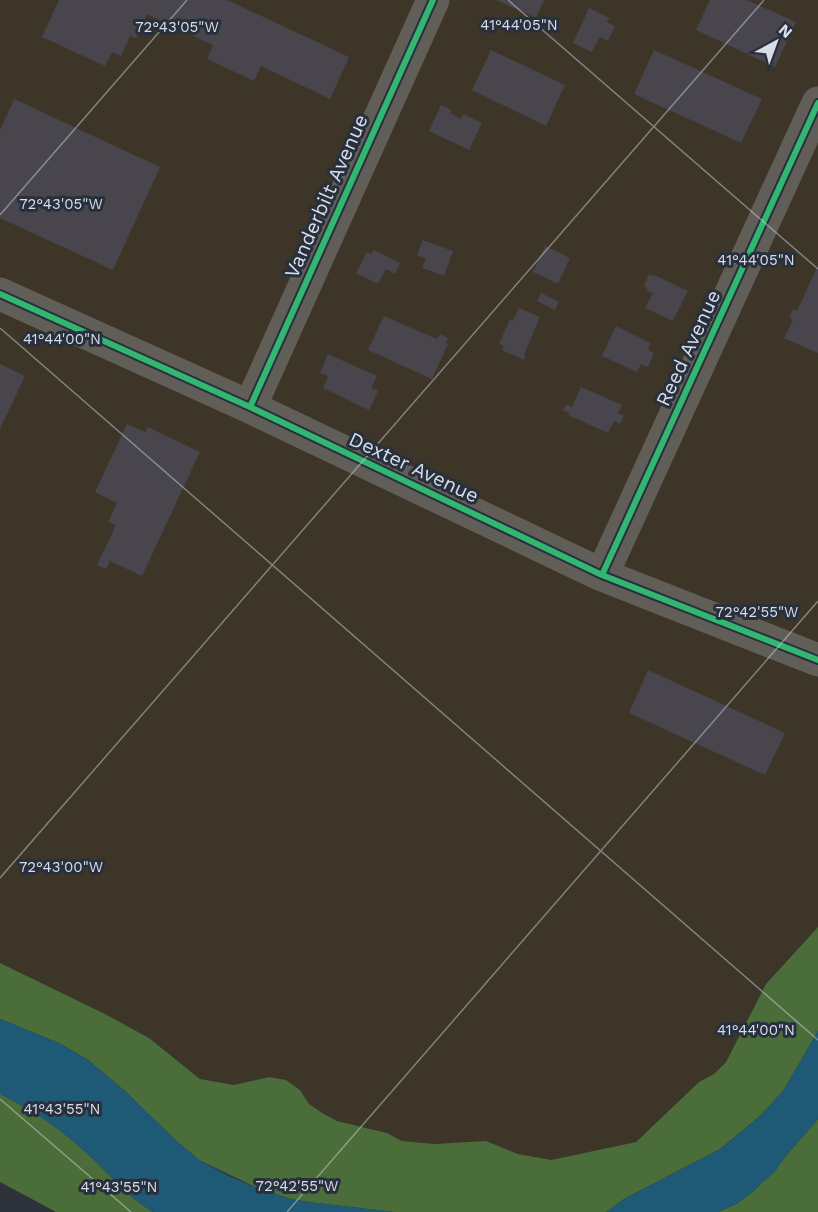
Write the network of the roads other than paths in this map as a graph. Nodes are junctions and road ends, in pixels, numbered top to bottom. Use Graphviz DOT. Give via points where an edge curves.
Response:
graph roads {
  1 [pos="433,0"];
  2 [pos="818,103"];
  3 [pos="0,294"];
  4 [pos="250,406"];
  5 [pos="602,574"];
  6 [pos="818,660"];
  1 -- 4 [label="street, Vanderbilt Avenue"];
  2 -- 5 [label="street, Reed Avenue"];
  3 -- 4 [label="street, Dexter Avenue"];
  4 -- 5 [label="street, Dexter Avenue"];
  5 -- 6 [label="street, Dexter Avenue"];
}
